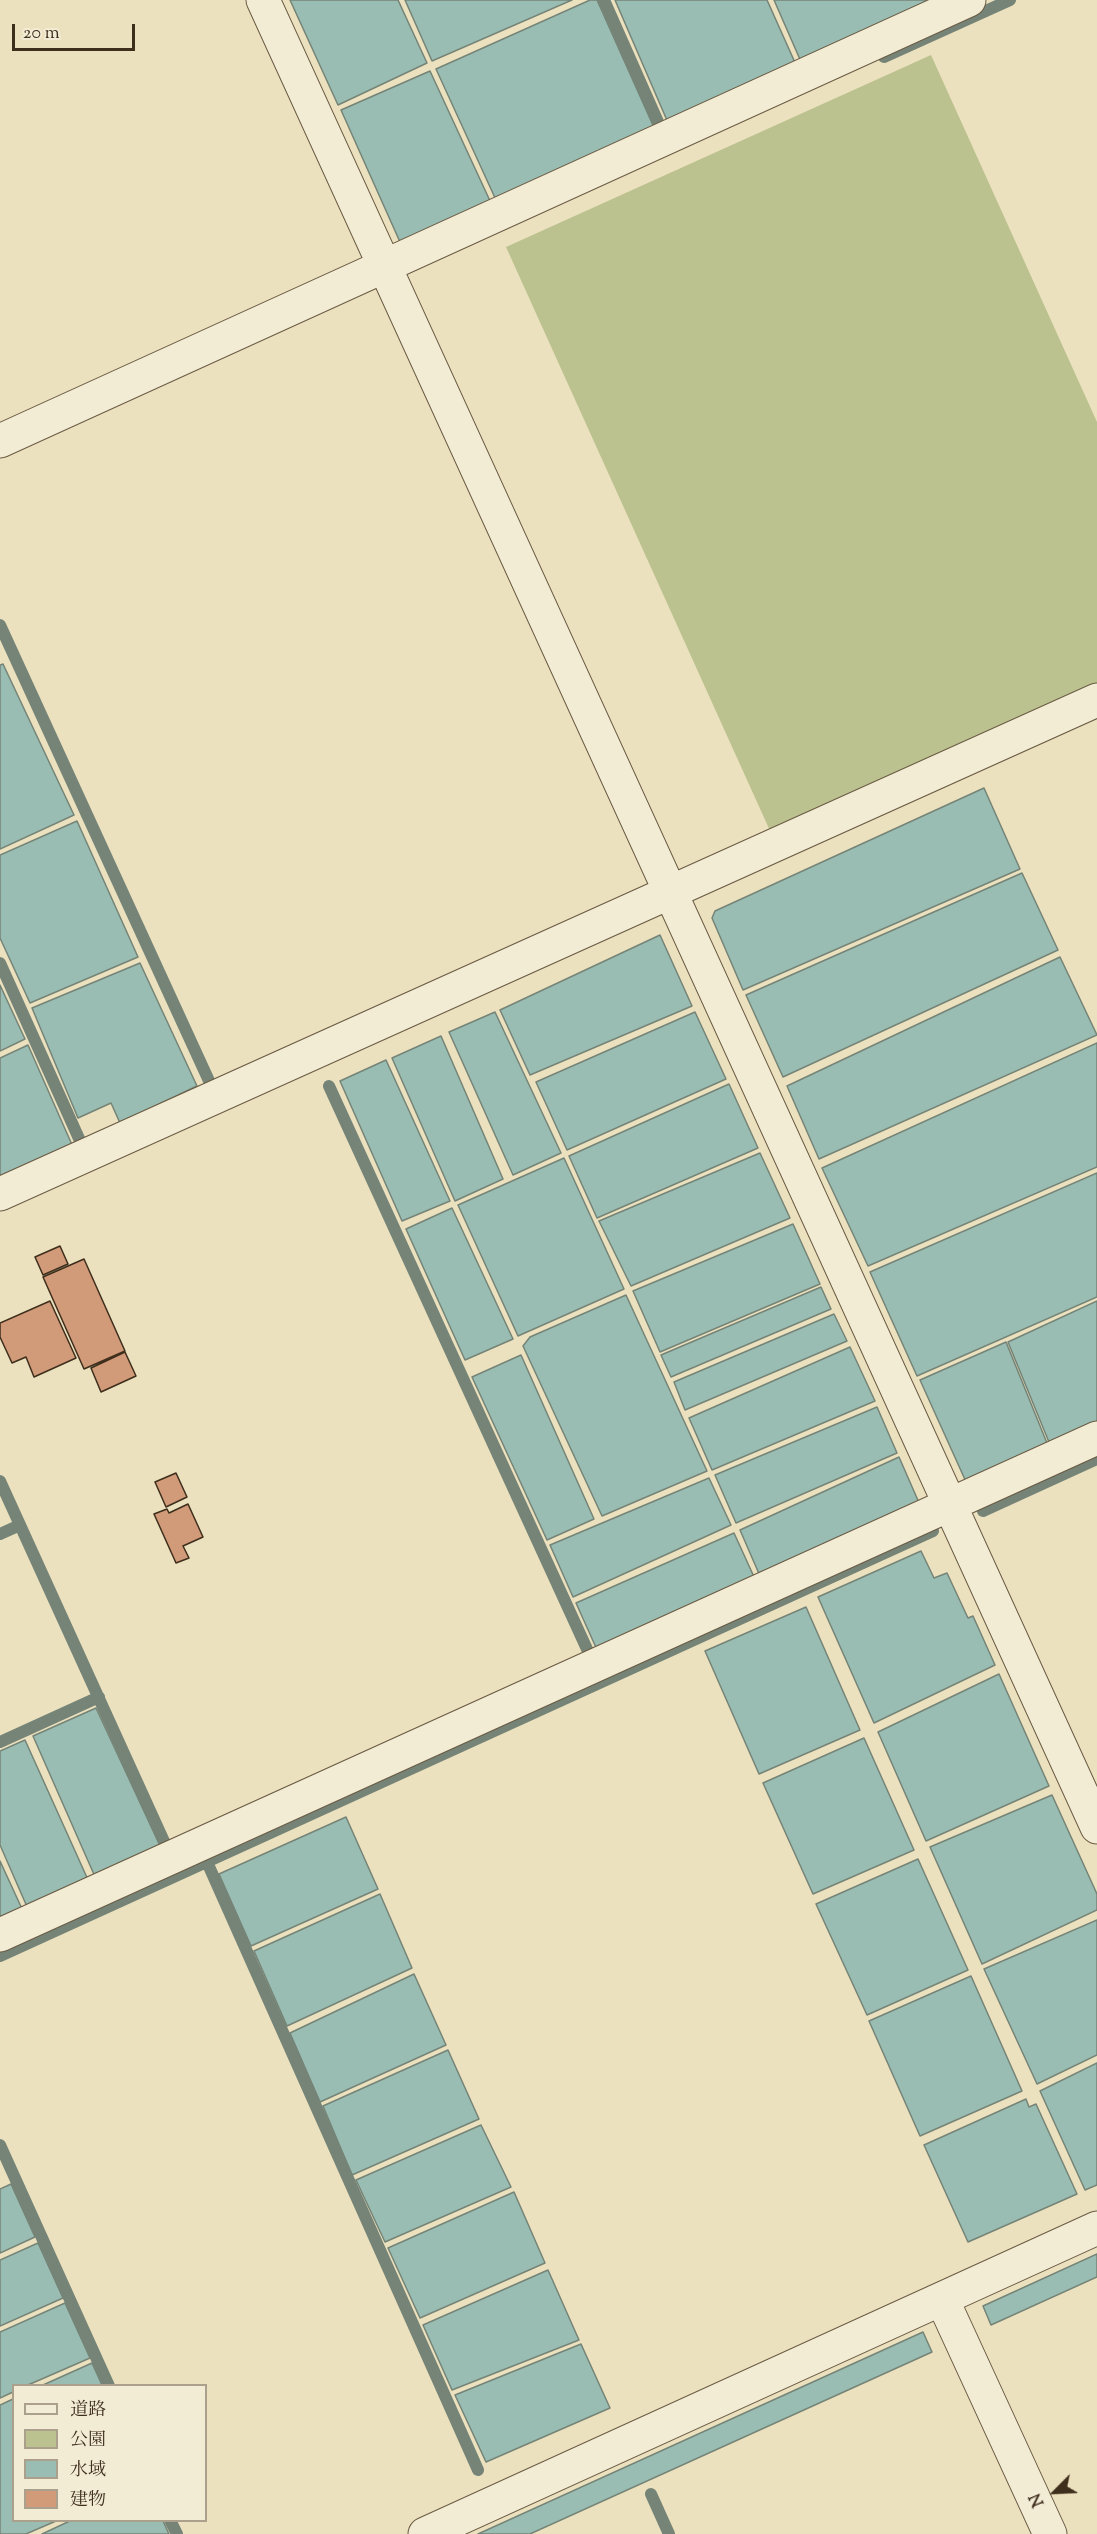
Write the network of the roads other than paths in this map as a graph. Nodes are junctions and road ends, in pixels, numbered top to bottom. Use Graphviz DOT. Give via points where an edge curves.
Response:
graph roads {
  1 [pos="262,0"];
  2 [pos="969,0"];
  3 [pos="384,266"];
  4 [pos="0,441"];
  5 [pos="1097,700"];
  6 [pos="669,891"];
  7 [pos="0,1194"];
  8 [pos="1097,1438"];
  9 [pos="950,1505"];
  10 [pos="1097,1827"];
  11 [pos="0,1935"];
  12 [pos="1097,2228"];
  13 [pos="942,2299"];
  14 [pos="425,2534"];
  15 [pos="1050,2534"];
  1 -- 3 [label="street"];
  2 -- 3 [label="street"];
  3 -- 4 [label="street"];
  3 -- 6 [label="street"];
  5 -- 6 [label="street"];
  6 -- 7 [label="street"];
  6 -- 9 [label="street"];
  8 -- 9 [label="street"];
  9 -- 10 [label="street"];
  9 -- 11 [label="street"];
  12 -- 13 [label="street"];
  13 -- 14 [label="street"];
  13 -- 15 [label="street"];
}
